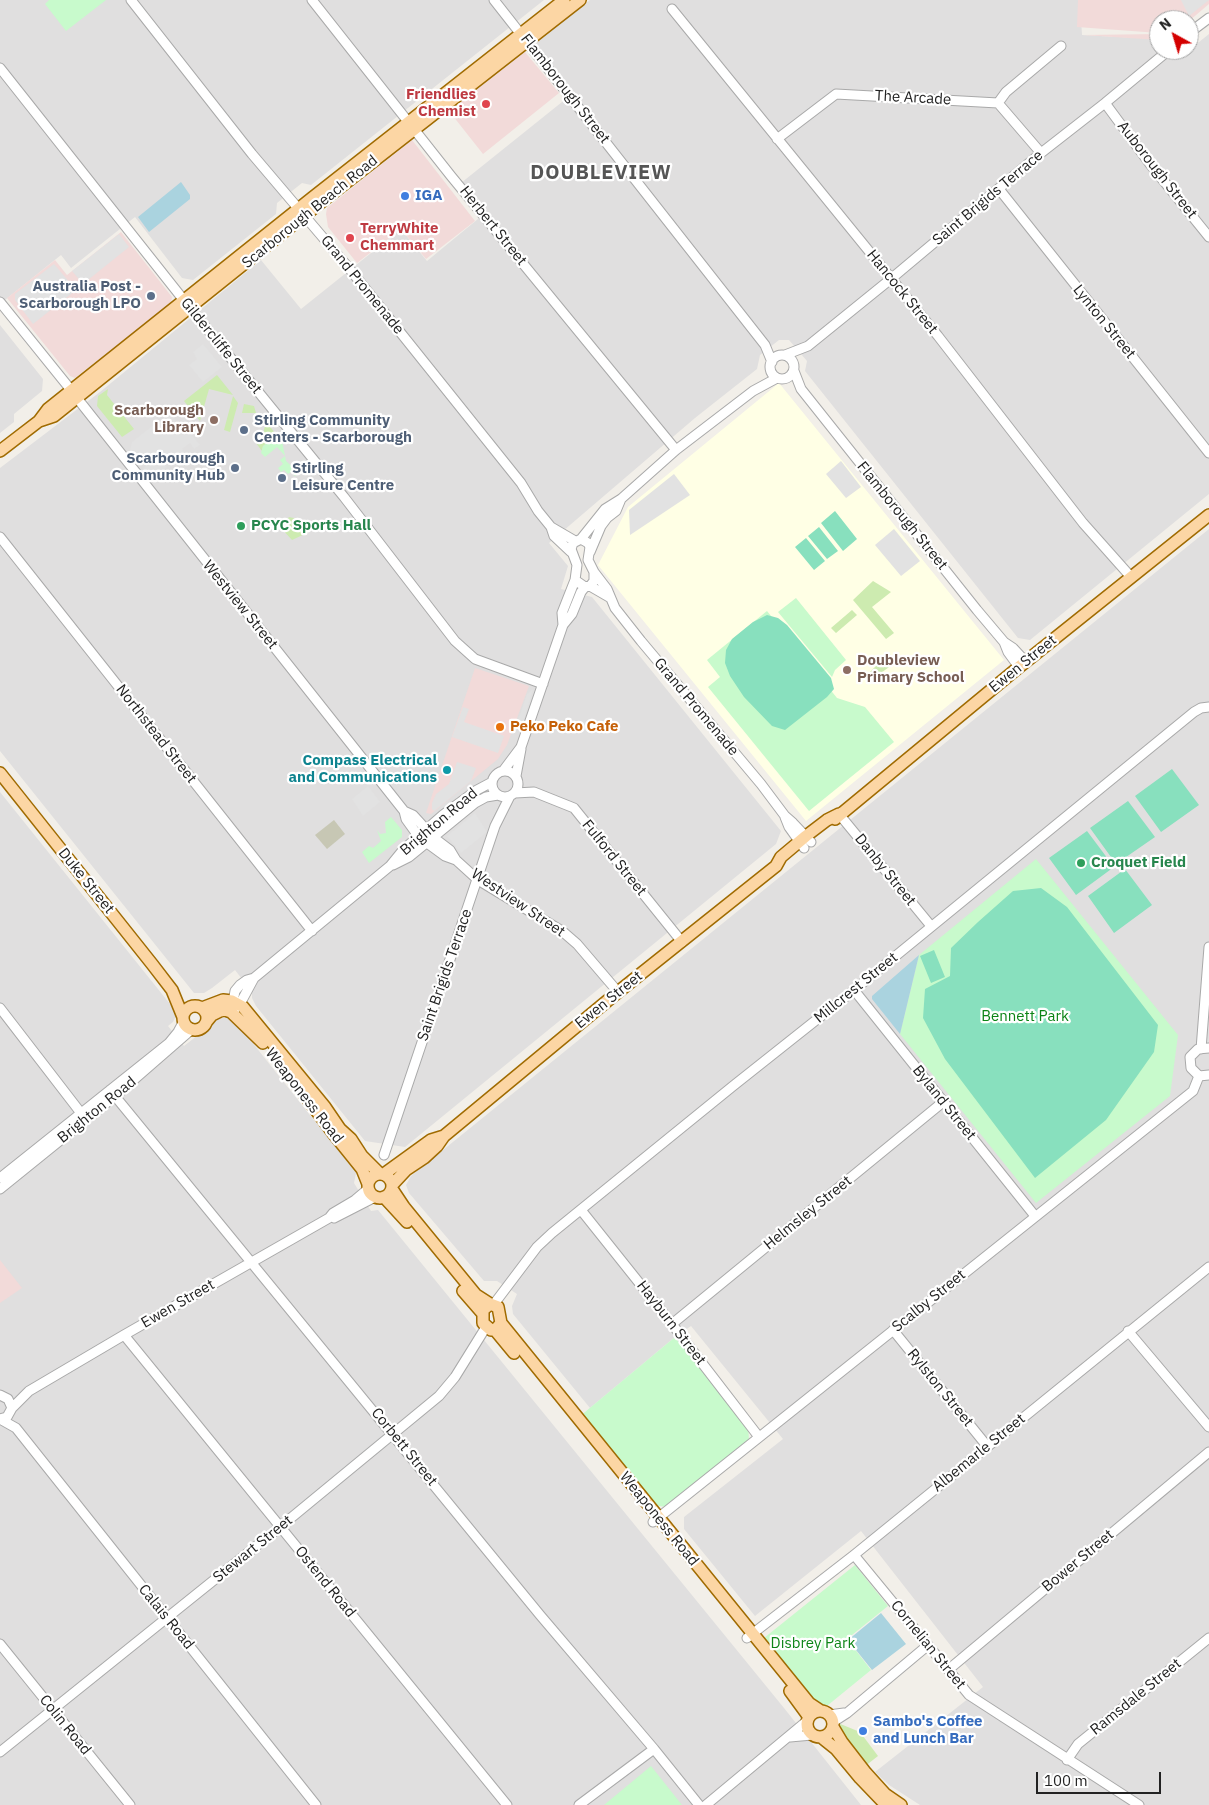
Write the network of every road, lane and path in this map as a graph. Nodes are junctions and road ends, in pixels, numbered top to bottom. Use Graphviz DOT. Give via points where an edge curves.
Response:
graph roads {
  1 [pos="131,0"];
  2 [pos="312,0"];
  3 [pos="494,0"];
  4 [pos="564,0"];
  5 [pos="580,0"];
  6 [pos="672,9"];
  7 [pos="524,37"];
  8 [pos="1061,46"];
  9 [pos="1156,60"];
  10 [pos="0,68"];
  11 [pos="998,103"];
  12 [pos="1105,103"];
  13 [pos="411,125"];
  14 [pos="777,139"];
  15 [pos="1041,153"];
  16 [pos="1000,189"];
  17 [pos="302,212"];
  18 [pos="1209,237"];
  19 [pos="892,278"];
  20 [pos="0,302"];
  21 [pos="187,304"];
  22 [pos="764,344"];
  23 [pos="808,346"];
  24 [pos="783,355"];
  25 [pos="771,365"];
  26 [pos="794,369"];
  27 [pos="781,378"];
  28 [pos="801,389"];
  29 [pos="753,391"];
  30 [pos="74,394"];
  31 [pos="676,450"];
  32 [pos="0,451"];
  33 [pos="1209,453"];
  34 [pos="621,499"];
  35 [pos="1209,515"];
  36 [pos="551,527"];
  37 [pos="0,537"];
  38 [pos="578,540"];
  39 [pos="571,552"];
  40 [pos="590,552"];
  41 [pos="594,572"];
  42 [pos="1131,577"];
  43 [pos="575,580"];
  44 [pos="587,587"];
  45 [pos="609,597"];
  46 [pos="563,625"];
  47 [pos="1022,665"];
  48 [pos="543,684"];
  49 [pos="1209,707"];
  50 [pos="521,747"];
  51 [pos="503,771"];
  52 [pos="0,773"];
  53 [pos="516,777"];
  54 [pos="492,782"];
  55 [pos="534,792"];
  56 [pos="498,795"];
  57 [pos="512,795"];
  58 [pos="839,814"];
  59 [pos="426,837"];
  60 [pos="805,842"];
  61 [pos="478,880"];
  62 [pos="931,926"];
  63 [pos="312,931"];
  64 [pos="682,942"];
  65 [pos="1209,947"];
  66 [pos="172,990"];
  67 [pos="854,990"];
  68 [pos="618,992"];
  69 [pos="234,1006"];
  70 [pos="198,1007"];
  71 [pos="0,1008"];
  72 [pos="184,1019"];
  73 [pos="207,1021"];
  74 [pos="192,1029"];
  75 [pos="1205,1049"];
  76 [pos="1209,1075"];
  77 [pos="1199,1076"];
  78 [pos="113,1093"];
  79 [pos="943,1102"];
  80 [pos="83,1116"];
  81 [pos="444,1136"];
  82 [pos="384,1155"];
  83 [pos="382,1174"];
  84 [pos="0,1178"];
  85 [pos="0,1189"];
  86 [pos="380,1190"];
  87 [pos="581,1210"];
  88 [pos="1035,1216"];
  89 [pos="252,1261"];
  90 [pos="1209,1267"];
  91 [pos="495,1306"];
  92 [pos="482,1314"];
  93 [pos="672,1324"];
  94 [pos="494,1326"];
  95 [pos="893,1330"];
  96 [pos="1128,1331"];
  97 [pos="124,1335"];
  98 [pos="29,1391"];
  99 [pos="3,1396"];
  100 [pos="12,1409"];
  101 [pos="0,1419"];
  102 [pos="1209,1427"];
  103 [pos="16,1428"];
  104 [pos="394,1434"];
  105 [pos="759,1437"];
  106 [pos="987,1446"];
  107 [pos="1209,1452"];
  108 [pos="655,1520"];
  109 [pos="280,1527"];
  110 [pos="854,1555"];
  111 [pos="166,1617"];
  112 [pos="750,1636"];
  113 [pos="1209,1638"];
  114 [pos="0,1644"];
  115 [pos="928,1646"];
  116 [pos="948,1670"];
  117 [pos="53,1710"];
  118 [pos="808,1719"];
  119 [pos="829,1719"];
  120 [pos="816,1736"];
  121 [pos="789,1737"];
  122 [pos="654,1749"];
  123 [pos="0,1752"];
  124 [pos="1067,1760"];
  125 [pos="130,1805"];
  126 [pos="316,1805"];
  127 [pos="507,1805"];
  128 [pos="579,1805"];
  129 [pos="699,1805"];
  130 [pos="706,1805"];
  131 [pos="886,1805"];
  132 [pos="901,1805"];
  133 [pos="1139,1805"];
  1 -- 17 [label="street, Grand Promenade" via="252,154"];
  2 -- 13 [label="street, Herbert Street"];
  3 -- 7 [label="street, Flamborough Street"];
  4 -- 7 [label="main road, Scarborough Beach Road"];
  5 -- 7 [label="main road, Scarborough Beach Road"];
  6 -- 14 [label="street, Hancock Street"];
  7 -- 13 [label="main road, Scarborough Beach Road"];
  7 -- 22 [label="street, Flamborough Street"];
  8 -- 11 [label="street" via="1006,92"];
  9 -- 12 [label="street, Saint Brigids Terrace"];
  10 -- 21 [label="street, Gildercliffe Street"];
  11 -- 14 [label="street, The Arcade" via="836,94"];
  11 -- 15 [label="street"];
  12 -- 15 [label="street, Saint Brigids Terrace"];
  12 -- 18 [label="street, Auborough Street"];
  13 -- 17 [label="main road, Scarborough Beach Road"];
  13 -- 31 [label="street, Herbert Street"];
  14 -- 19 [label="street, Hancock Street"];
  15 -- 16 [label="street, Saint Brigids Terrace"];
  16 -- 19 [label="street, Saint Brigids Terrace"];
  16 -- 33 [label="street, Lynton Street"];
  17 -- 21 [label="main road, Scarborough Beach Road"];
  17 -- 36 [label="street, Grand Promenade" via="515,476"];
  19 -- 23 [label="street, Saint Brigids Terrace"];
  19 -- 42 [label="street, Hancock Street" via="1083,523"];
  20 -- 30 [label="street, Westview Street"];
  21 -- 30 [label="main road, Scarborough Beach Road"];
  21 -- 48 [label="street, Gildercliffe Street" via="344,497 455,641 475,659"];
  22 -- 24 [label="street, Flamborough Street"];
  22 -- 25 [label="street, Flamborough Street"];
  23 -- 24 [label="street, Saint Brigids Terrace"];
  23 -- 26 [label="street, Saint Brigids Terrace"];
  24 -- 25 [label="street" via="774,358"];
  24 -- 26 [label="street" via="792,359"];
  25 -- 27 [label="street"];
  25 -- 29 [label="street"];
  26 -- 27 [label="street" via="792,375"];
  26 -- 28 [label="street, Flamborough Street"];
  27 -- 28 [label="street, Flamborough Street"];
  27 -- 29 [label="street"];
  28 -- 47 [label="street, Flamborough Street" via="1004,642 1008,652"];
  29 -- 31 [label="street"];
  30 -- 32 [label="main road, Scarborough Beach Road" via="54,416 39,421"];
  30 -- 59 [label="street, Westview Street" via="404,811 413,816"];
  31 -- 34 [label="street"];
  34 -- 38 [label="street" via="605,509"];
  34 -- 40 [label="street" via="616,511 601,526"];
  35 -- 42 [label="main road, Ewen Street"];
  36 -- 38 [label="street, Grand Promenade"];
  36 -- 39 [label="street, Grand Promenade" via="554,536"];
  37 -- 63 [label="street, Northstead Street"];
  38 -- 39 [label="street" via="571,546"];
  38 -- 40 [label="street" via="588,543"];
  39 -- 43 [label="street" via="577,565"];
  40 -- 41 [label="street" via="588,560"];
  41 -- 44 [label="street" via="594,581"];
  41 -- 45 [label="street, Grand Promenade"];
  42 -- 47 [label="main road, Ewen Street"];
  43 -- 44 [label="street, Grand Promenade"];
  43 -- 46 [label="street" via="562,613"];
  44 -- 45 [label="street, Grand Promenade"];
  44 -- 46 [label="street"];
  45 -- 60 [label="street, Grand Promenade" via="761,784 785,816 789,827"];
  46 -- 48 [label="street"];
  47 -- 58 [label="main road, Ewen Street"];
  48 -- 50 [label="street"];
  49 -- 62 [label="street, Millcrest Street" via="1194,712"];
  50 -- 51 [label="street"];
  50 -- 53 [label="street"];
  51 -- 53 [label="street"];
  51 -- 54 [label="street" via="495,775"];
  52 -- 66 [label="main road, Duke Street"];
  53 -- 55 [label="street, Fulford Street"];
  53 -- 57 [label="street" via="518,783"];
  54 -- 56 [label="street"];
  54 -- 59 [label="street, Brighton Road" via="476,790"];
  55 -- 57 [label="street, Fulford Street"];
  55 -- 64 [label="street, Fulford Street" via="574,808"];
  56 -- 57 [label="street"];
  56 -- 59 [label="street, Brighton Road" via="475,803"];
  57 -- 61 [label="street, Saint Brigids Terrace" via="495,826"];
  58 -- 60 [label="main road, Ewen Street" via="831,825"];
  58 -- 62 [label="street, Danby Street"];
  59 -- 61 [label="street, Westview Street" via="450,850"];
  59 -- 63 [label="street, Brighton Road" via="408,857 390,866"];
  60 -- 64 [label="main road, Ewen Street" via="786,863 776,866"];
  61 -- 68 [label="street, Westview Street" via="562,932 577,944"];
  61 -- 82 [label="street, Saint Brigids Terrace"];
  62 -- 67 [label="street, Millcrest Street"];
  63 -- 69 [label="street, Brighton Road" via="254,978 240,985 235,991"];
  64 -- 68 [label="main road, Ewen Street"];
  65 -- 75 [label="street"];
  66 -- 70 [label="main road, Duke Street"];
  66 -- 72 [label="main road, Duke Street"];
  67 -- 79 [label="street, Byland Street"];
  67 -- 87 [label="street, Millcrest Street"];
  68 -- 81 [label="main road, Ewen Street"];
  69 -- 70 [label="main road" via="223,1000"];
  69 -- 73 [label="main road" via="212,1015"];
  69 -- 83 [label="main road, Weaponess Road" via="325,1108 368,1163"];
  69 -- 86 [label="main road, Weaponess Road"];
  70 -- 72 [label="main road" via="186,1010"];
  70 -- 73 [label="main road" via="206,1013"];
  71 -- 80 [label="street"];
  72 -- 74 [label="main road" via="186,1026"];
  72 -- 78 [label="street, Brighton Road" via="169,1042"];
  73 -- 74 [label="main road" via="200,1028"];
  74 -- 78 [label="street, Brighton Road"];
  75 -- 77 [label="street" via="1198,1049 1190,1057 1191,1068"];
  76 -- 77 [label="street"];
  77 -- 88 [label="street, Scalby Street" via="1193,1090"];
  78 -- 80 [label="street, Brighton Road"];
  78 -- 89 [label="street, Corbett Street"];
  79 -- 88 [label="street, Byland Street"];
  79 -- 93 [label="street, Helmsley Street"];
  80 -- 84 [label="street, Brighton Road"];
  80 -- 85 [label="street, Brighton Road"];
  81 -- 83 [label="main road, Ewen Street" via="431,1140"];
  81 -- 86 [label="main road, Ewen Street" via="424,1158"];
  83 -- 86 [label="main road, Weaponess Road" via="389,1178"];
  83 -- 86 [label="main road, Ewen Street" via="372,1177"];
  86 -- 89 [label="street, Ewen Street" via="335,1218 329,1218"];
  86 -- 91 [label="main road, Weaponess Road" via="404,1207 476,1295"];
  86 -- 92 [label="main road, Weaponess Road"];
  87 -- 91 [label="street, Millcrest Street" via="537,1247"];
  87 -- 93 [label="street, Hayburn Street"];
  88 -- 95 [label="street, Scalby Street"];
  89 -- 97 [label="street, Ewen Street"];
  89 -- 104 [label="street, Corbett Street"];
  90 -- 96 [label="street, Albemarle Street"];
  91 -- 92 [label="main road" via="485,1307"];
  91 -- 94 [label="main road"];
  92 -- 94 [label="main road" via="483,1323"];
  93 -- 105 [label="street, Hayburn Street"];
  94 -- 104 [label="street, Stewart Street" via="448,1387"];
  94 -- 108 [label="main road, Weaponess Road"];
  95 -- 105 [label="street, Scalby Street"];
  95 -- 106 [label="street, Rylston Street"];
  96 -- 102 [label="street"];
  96 -- 106 [label="street, Albemarle Street"];
  97 -- 98 [label="street, Ewen Street"];
  97 -- 109 [label="street, Ostend Road"];
  98 -- 99 [label="street, Ewen Street"];
  98 -- 100 [label="street, Ewen Street"];
  99 -- 100 [label="street, Calais Road" via="10,1401"];
  100 -- 101 [label="street, Ewen Street" via="7,1417"];
  100 -- 103 [label="street, Calais Road"];
  101 -- 103 [label="street, Calais Road"];
  103 -- 111 [label="street, Calais Road"];
  104 -- 109 [label="street, Stewart Street"];
  104 -- 122 [label="street, Corbett Street" via="540,1615"];
  105 -- 108 [label="street, Scalby Street"];
  106 -- 110 [label="street, Albemarle Street"];
  107 -- 116 [label="street, Bower Street"];
  108 -- 112 [label="main road, Weaponess Road"];
  109 -- 111 [label="street, Stewart Street"];
  109 -- 127 [label="street, Ostend Road"];
  110 -- 112 [label="street, Albemarle Street"];
  110 -- 115 [label="street, Cornelian Street"];
  111 -- 117 [label="street, Stewart Street"];
  111 -- 126 [label="street, Calais Road"];
  112 -- 118 [label="main road, Weaponess Road"];
  112 -- 119 [label="main road, Weaponess Road" via="809,1703"];
  113 -- 124 [label="street, Ramsdale Street" via="1078,1744"];
  114 -- 117 [label="street, Colin Road"];
  115 -- 116 [label="street, Cornelian Street"];
  115 -- 119 [label="street" via="847,1713"];
  116 -- 124 [label="street, Cornelian Street" via="969,1695"];
  117 -- 123 [label="street, Stewart Street"];
  117 -- 125 [label="street, Colin Road"];
  118 -- 119 [label="main road" via="813,1713"];
  118 -- 120 [label="main road, Weaponess Road" via="808,1730"];
  118 -- 121 [label="street"];
  119 -- 120 [label="main road" via="829,1734"];
  119 -- 132 [label="main road, Weaponess Road" via="866,1773 885,1794"];
  120 -- 121 [label="street"];
  120 -- 131 [label="main road, Weaponess Road" via="836,1749"];
  121 -- 130 [label="street"];
  122 -- 128 [label="street"];
  122 -- 129 [label="street, Corbett Street"];
  124 -- 133 [label="street, Cornelian Street"];
}
